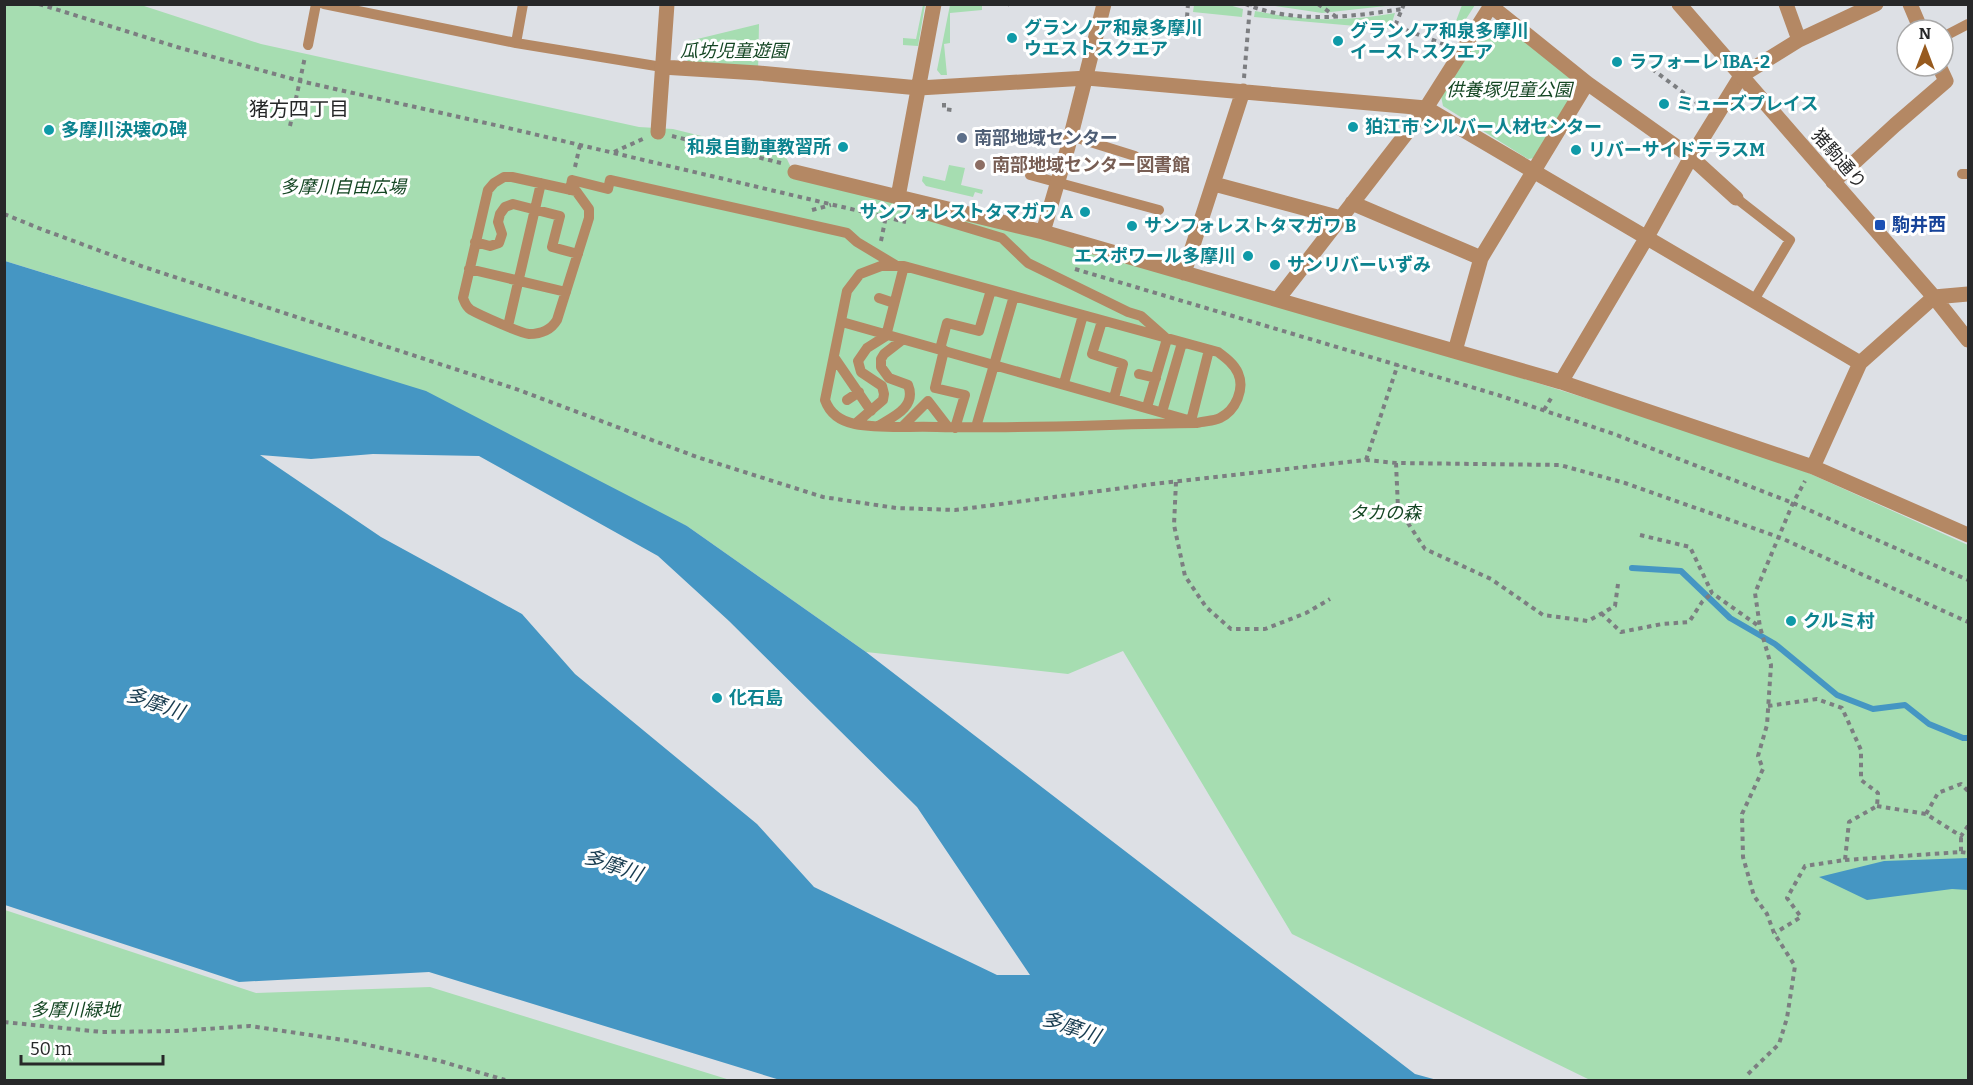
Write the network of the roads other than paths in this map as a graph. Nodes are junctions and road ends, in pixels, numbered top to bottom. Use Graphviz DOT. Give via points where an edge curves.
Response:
graph roads {
  1 [pos="316,4"];
  2 [pos="324,4"];
  3 [pos="523,4"];
  4 [pos="667,4"];
  5 [pos="934,4"];
  6 [pos="1104,4"];
  7 [pos="1679,4"];
  8 [pos="1786,4"];
  9 [pos="1876,4"];
  10 [pos="1910,4"];
  11 [pos="1491,5"];
  12 [pos="1916,18"];
  13 [pos="1799,40"];
  14 [pos="516,43"];
  15 [pos="308,45"];
  16 [pos="662,67"];
  17 [pos="1741,76"];
  18 [pos="1087,78"];
  19 [pos="1945,78"];
  20 [pos="1587,83"];
  21 [pos="919,88"];
  22 [pos="1243,91"];
  23 [pos="1426,108"];
  24 [pos="658,132"];
  25 [pos="1071,136"];
  26 [pos="1135,156"];
  27 [pos="1691,157"];
  28 [pos="794,169"];
  29 [pos="1535,170"];
  30 [pos="1030,175"];
  31 [pos="1058,182"];
  32 [pos="1833,182"];
  33 [pos="541,183"];
  34 [pos="1214,184"];
  35 [pos="570,190"];
  36 [pos="903,198"];
  37 [pos="1736,198"];
  38 [pos="1352,203"];
  39 [pos="536,209"];
  40 [pos="1159,210"];
  41 [pos="1341,218"];
  42 [pos="1043,232"];
  43 [pos="1647,237"];
  44 [pos="476,242"];
  45 [pos="578,254"];
  46 [pos="1481,258"];
  47 [pos="901,266"];
  48 [pos="469,269"];
  49 [pos="1184,273"];
  50 [pos="519,281"];
  51 [pos="991,290"];
  52 [pos="566,292"];
  53 [pos="1968,294"];
  54 [pos="1014,296"];
  55 [pos="1934,297"];
  56 [pos="879,298"];
  57 [pos="1278,299"];
  58 [pos="1754,300"];
  59 [pos="894,303"];
  60 [pos="1083,315"];
  61 [pos="1102,321"];
  62 [pos="842,322"];
  63 [pos="508,326"];
  64 [pos="886,336"];
  65 [pos="1167,339"];
  66 [pos="1968,339"];
  67 [pos="902,340"];
  68 [pos="1182,344"];
  69 [pos="942,350"];
  70 [pos="1209,350"];
  71 [pos="1455,351"];
  72 [pos="834,357"];
  73 [pos="1860,363"];
  74 [pos="995,364"];
  75 [pos="1139,374"];
  76 [pos="1156,378"];
  77 [pos="1561,382"];
  78 [pos="1064,384"];
  79 [pos="859,392"];
  80 [pos="1114,398"];
  81 [pos="846,400"];
  82 [pos="1147,407"];
  83 [pos="871,411"];
  84 [pos="1162,412"];
  85 [pos="1194,422"];
  86 [pos="855,424"];
  87 [pos="878,426"];
  88 [pos="903,426"];
  89 [pos="951,427"];
  90 [pos="976,427"];
  91 [pos="1814,467"];
  92 [pos="1968,535"];
  1 -- 15 [label="lane"];
  2 -- 14 [label="lane"];
  3 -- 14 [label="lane"];
  4 -- 16 [label="street"];
  5 -- 21 [label="street"];
  6 -- 18 [label="street"];
  7 -- 17 [label="street, 猪駒通り"];
  8 -- 13 [label="street"];
  9 -- 13 [label="street"];
  10 -- 12 [label="street"];
  11 -- 20 [label="street"];
  11 -- 23 [label="street"];
  13 -- 17 [label="street"];
  14 -- 16 [label="lane"];
  16 -- 21 [label="street"];
  16 -- 24 [label="street"];
  17 -- 27 [label="street"];
  17 -- 32 [label="street, 猪駒通り"];
  18 -- 21 [label="street"];
  18 -- 22 [label="street"];
  18 -- 25 [label="street"];
  19 -- 32 [label="street" via="1946,81"];
  20 -- 27 [label="street"];
  20 -- 29 [label="street"];
  21 -- 36 [label="street"];
  22 -- 23 [label="street"];
  22 -- 34 [label="street"];
  23 -- 29 [label="street"];
  23 -- 38 [label="street"];
  25 -- 26 [label="lane"];
  25 -- 31 [label="street"];
  27 -- 37 [label="street"];
  27 -- 43 [label="street"];
  28 -- 36 [label="street"];
  29 -- 43 [label="street"];
  29 -- 46 [label="street"];
  30 -- 31 [label="lane"];
  31 -- 40 [label="lane"];
  31 -- 42 [label="street"];
  32 -- 55 [label="street, 猪駒通り"];
  33 -- 35 [label="lane"];
  33 -- 39 [label="lane"];
  33 -- 44 [label="lane" via="504,177 494,183 488,190"];
  34 -- 41 [label="street"];
  34 -- 49 [label="street"];
  35 -- 45 [label="lane" via="576,191 589,209"];
  35 -- 47 [label="lane" via="572,180 608,189 610,180 847,233"];
  36 -- 42 [label="street"];
  36 -- 65 [label="lane" via="916,212 1002,238 1028,263 1142,316"];
  37 -- 58 [label="lane" via="1790,240"];
  38 -- 41 [label="street"];
  38 -- 46 [label="street"];
  39 -- 44 [label="lane" via="513,204 505,207 498,222 502,234 499,243 490,246"];
  39 -- 45 [label="lane" via="560,216 552,247"];
  39 -- 50 [label="lane"];
  41 -- 57 [label="street"];
  42 -- 49 [label="street"];
  43 -- 58 [label="street"];
  43 -- 77 [label="street"];
  44 -- 48 [label="lane"];
  45 -- 52 [label="lane"];
  46 -- 71 [label="street"];
  47 -- 51 [label="lane"];
  47 -- 59 [label="lane"];
  47 -- 62 [label="lane" via="881,266 860,274 847,291"];
  48 -- 50 [label="lane"];
  48 -- 63 [label="lane" via="465,305"];
  49 -- 57 [label="street"];
  50 -- 52 [label="lane"];
  50 -- 63 [label="lane"];
  51 -- 54 [label="lane"];
  51 -- 69 [label="lane" via="979,331 947,323"];
  52 -- 63 [label="lane" via="552,328 527,334"];
  53 -- 55 [label="street"];
  54 -- 60 [label="lane"];
  54 -- 74 [label="lane"];
  55 -- 66 [label="street, 猪駒通り"];
  55 -- 73 [label="street"];
  56 -- 59 [label="lane"];
  57 -- 71 [label="street"];
  58 -- 73 [label="street"];
  59 -- 64 [label="lane"];
  60 -- 61 [label="lane"];
  60 -- 78 [label="lane"];
  61 -- 65 [label="lane"];
  61 -- 80 [label="lane" via="1092,354 1124,364"];
  62 -- 64 [label="lane"];
  62 -- 72 [label="lane"];
  64 -- 67 [label="lane"];
  64 -- 83 [label="lane" via="867,348 858,362 861,372 882,386 883,400"];
  65 -- 68 [label="lane"];
  65 -- 76 [label="lane"];
  67 -- 69 [label="lane"];
  67 -- 87 [label="lane" via="884,354 881,367 889,378 908,385 910,399 905,408"];
  68 -- 70 [label="lane"];
  68 -- 84 [label="lane"];
  69 -- 74 [label="lane"];
  69 -- 89 [label="lane" via="935,388 964,395"];
  70 -- 85 [label="lane"];
  70 -- 85 [label="lane" via="1232,362 1241,384 1234,408 1220,417"];
  71 -- 77 [label="street"];
  72 -- 79 [label="lane"];
  72 -- 86 [label="lane" via="825,400 836,417"];
  73 -- 91 [label="street"];
  74 -- 78 [label="lane"];
  74 -- 90 [label="lane"];
  75 -- 76 [label="lane"];
  76 -- 82 [label="lane"];
  77 -- 91 [label="street"];
  78 -- 80 [label="lane"];
  79 -- 81 [label="lane"];
  79 -- 83 [label="lane"];
  80 -- 82 [label="lane"];
  82 -- 84 [label="lane"];
  83 -- 86 [label="lane"];
  84 -- 85 [label="lane"];
  85 -- 90 [label="lane"];
  86 -- 87 [label="lane"];
  87 -- 88 [label="lane"];
  88 -- 89 [label="lane"];
  88 -- 89 [label="lane" via="927,401"];
  89 -- 90 [label="lane"];
  91 -- 92 [label="street"];
}
